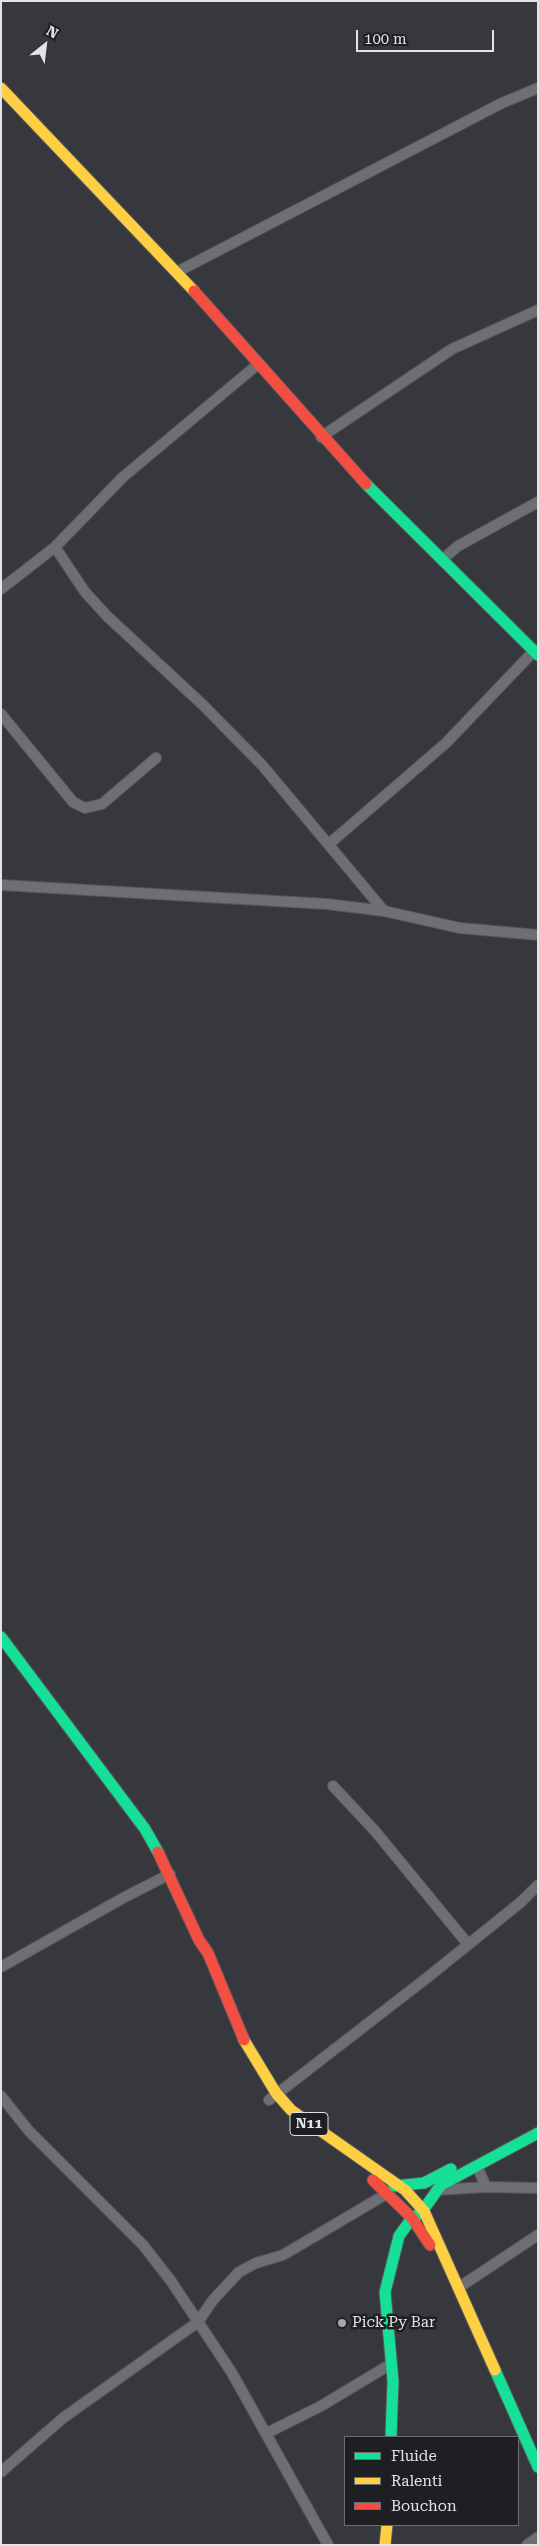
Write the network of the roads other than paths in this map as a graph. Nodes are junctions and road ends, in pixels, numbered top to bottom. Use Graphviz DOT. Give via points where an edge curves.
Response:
graph roads {
  1 [pos="1,88"];
  2 [pos="538,88"];
  3 [pos="177,272"];
  4 [pos="538,310"];
  5 [pos="257,364"];
  6 [pos="321,437"];
  7 [pos="538,502"];
  8 [pos="55,547"];
  9 [pos="443,559"];
  10 [pos="1,589"];
  11 [pos="536,653"];
  12 [pos="1,714"];
  13 [pos="156,758"];
  14 [pos="329,844"];
  15 [pos="1,885"];
  16 [pos="384,911"];
  17 [pos="538,935"];
  18 [pos="1,1637"];
  19 [pos="333,1786"];
  20 [pos="170,1874"];
  21 [pos="538,1885"];
  22 [pos="467,1943"];
  23 [pos="1,1968"];
  24 [pos="1,2096"];
  25 [pos="272,2096"];
  26 [pos="538,2123"];
  27 [pos="538,2133"];
  28 [pos="476,2166"];
  29 [pos="486,2187"];
  30 [pos="538,2188"];
  31 [pos="436,2190"];
  32 [pos="391,2191"];
  33 [pos="424,2210"];
  34 [pos="412,2218"];
  35 [pos="538,2235"];
  36 [pos="455,2283"];
  37 [pos="198,2322"];
  38 [pos="391,2364"];
  39 [pos="267,2433"];
  40 [pos="391,2436"];
  41 [pos="538,2467"];
  42 [pos="1,2472"];
  43 [pos="387,2526"];
  44 [pos="538,2537"];
  45 [pos="328,2545"];
  46 [pos="386,2545"];
  47 [pos="528,2545"];
  1 -- 3 [label="main road"];
  2 -- 3 [label="street" via="502,103"];
  3 -- 5 [label="main road"];
  4 -- 6 [label="street" via="452,349"];
  5 -- 6 [label="main road"];
  5 -- 8 [label="street" via="123,477"];
  6 -- 9 [label="main road"];
  7 -- 9 [label="street" via="458,546"];
  8 -- 10 [label="street"];
  8 -- 14 [label="street" via="85,592 262,766"];
  9 -- 11 [label="main road"];
  11 -- 14 [label="street" via="446,743"];
  12 -- 13 [label="street" via="73,802 85,808 102,804"];
  14 -- 16 [label="street"];
  15 -- 16 [label="street" via="327,904"];
  16 -- 17 [label="street" via="460,928"];
  18 -- 20 [label="main road, N11" via="145,1829"];
  19 -- 22 [label="street" via="375,1830"];
  20 -- 23 [label="street"];
  20 -- 25 [label="main road, N11" via="208,1953 236,2024"];
  21 -- 22 [label="street"];
  22 -- 25 [label="street" via="428,1977"];
  24 -- 37 [label="street" via="29,2131 143,2245"];
  25 -- 32 [label="main road, N11"];
  26 -- 32 [label="main road" via="424,2183"];
  27 -- 28 [label="main road"];
  28 -- 29 [label="street"];
  28 -- 31 [label="main road"];
  29 -- 30 [label="street"];
  29 -- 31 [label="street"];
  31 -- 33 [label="main road"];
  32 -- 33 [label="main road, N11" via="413,2197"];
  32 -- 34 [label="main road, N11"];
  32 -- 37 [label="street" via="282,2255 239,2272 227,2282"];
  33 -- 34 [label="main road"];
  33 -- 36 [label="main road, N11"];
  34 -- 36 [label="main road, N11"];
  34 -- 38 [label="main road" via="395,2246 385,2292"];
  35 -- 36 [label="street"];
  36 -- 41 [label="main road, N11"];
  37 -- 39 [label="street"];
  37 -- 42 [label="street" via="63,2418"];
  38 -- 39 [label="street" via="321,2406"];
  38 -- 40 [label="main road"];
  39 -- 45 [label="street"];
  43 -- 46 [label="main road"];
  44 -- 47 [label="street"];
}
